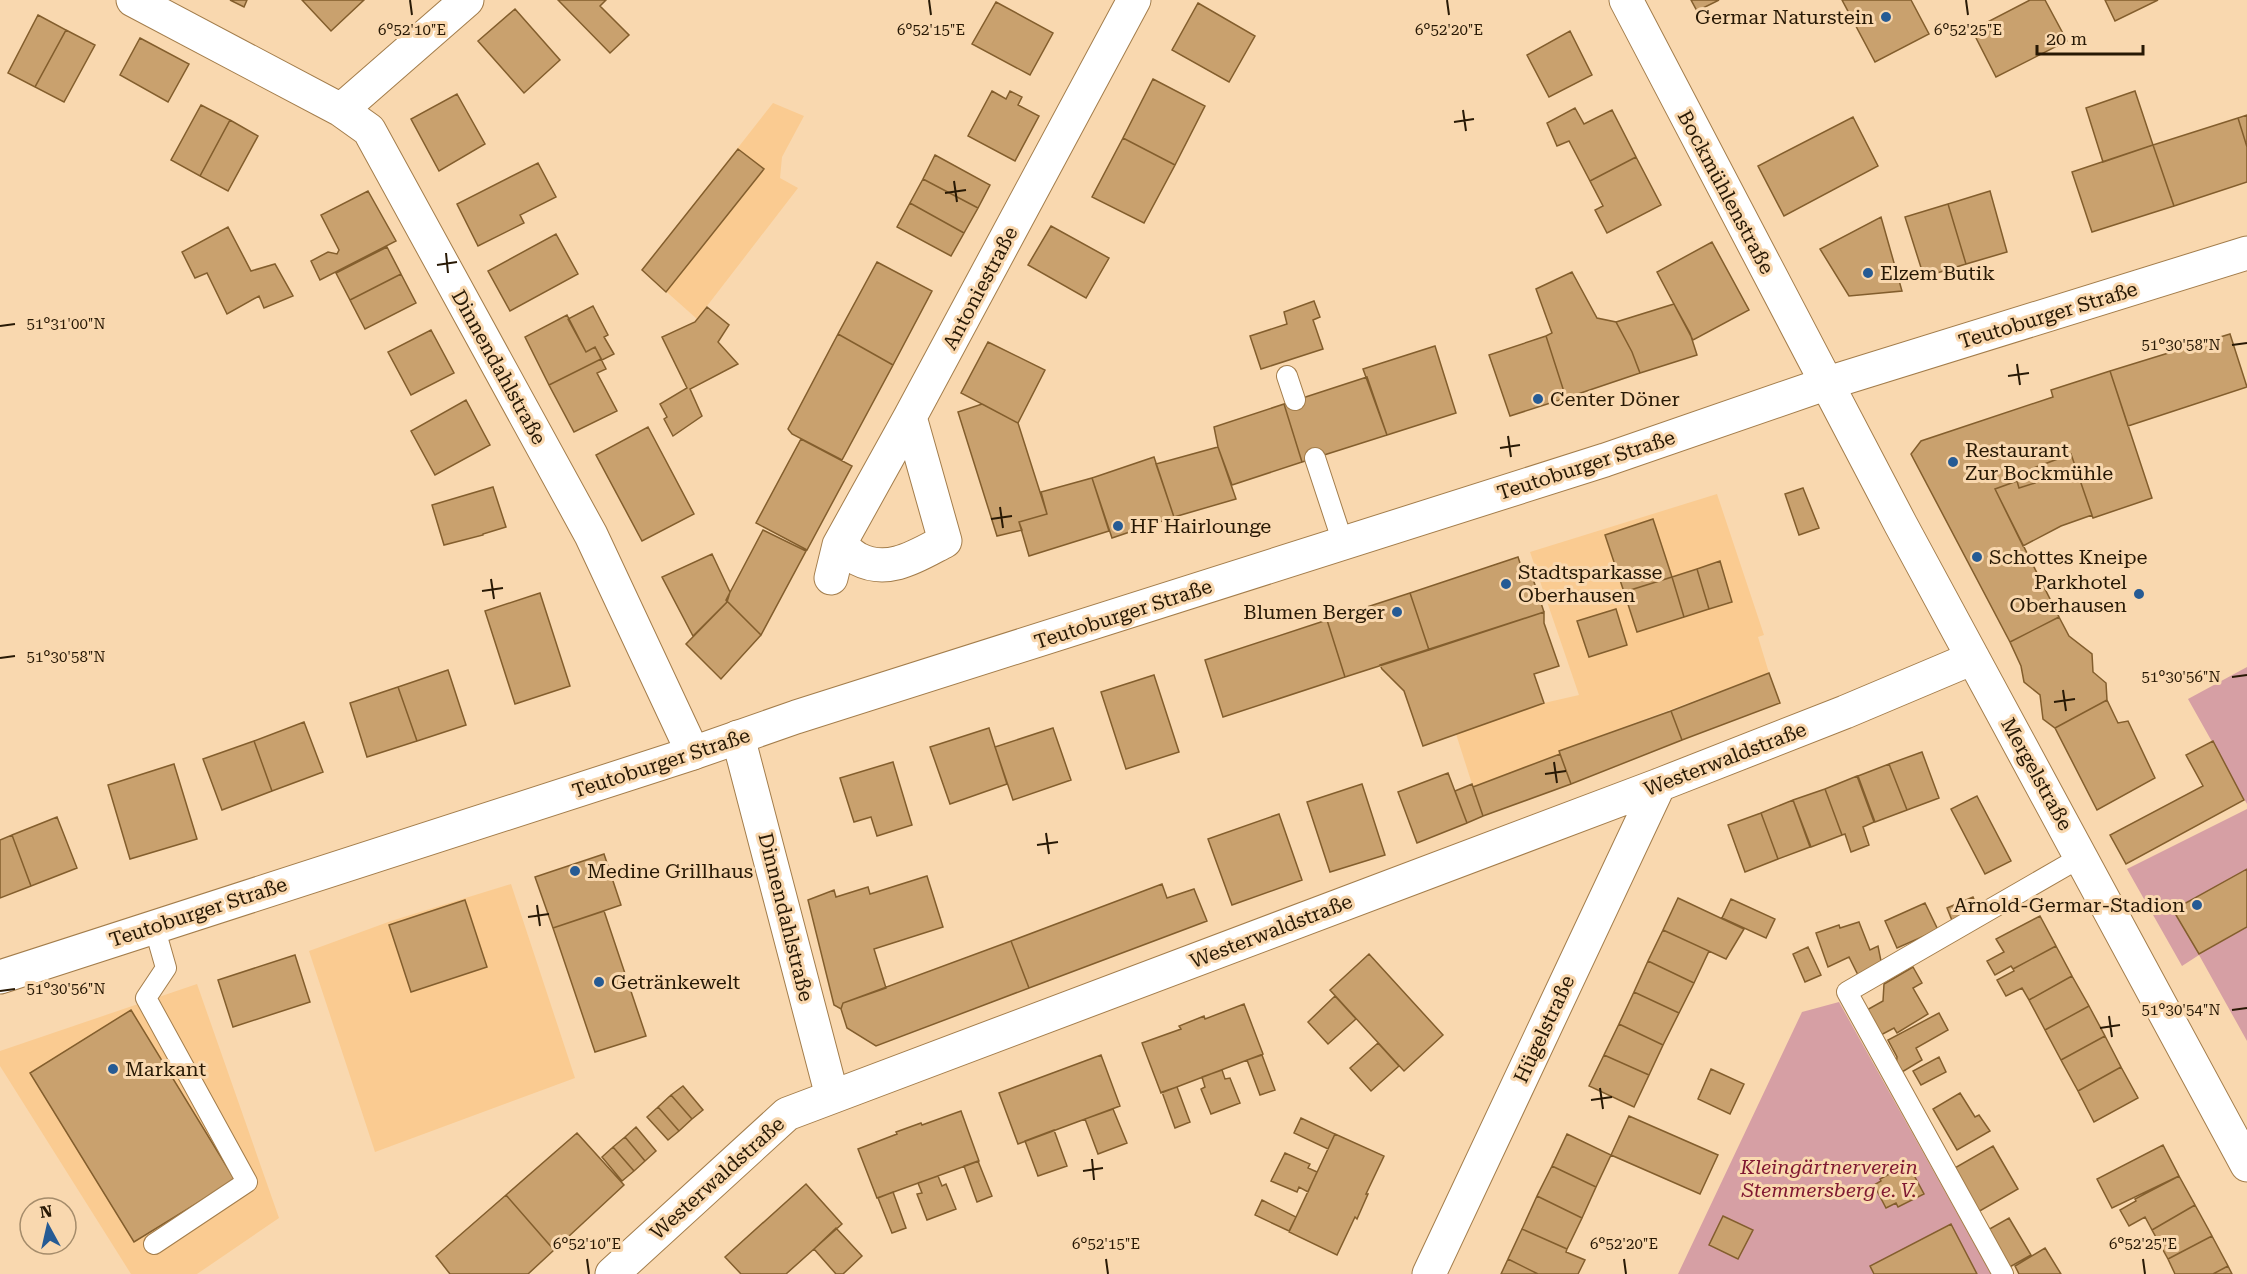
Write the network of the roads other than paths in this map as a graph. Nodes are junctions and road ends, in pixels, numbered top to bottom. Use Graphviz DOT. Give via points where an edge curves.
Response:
graph roads {
  1 [pos="133,0"];
  2 [pos="467,0"];
  3 [pos="1134,0"];
  4 [pos="1626,0"];
  5 [pos="341,110"];
  6 [pos="2247,253"];
  7 [pos="1287,376"];
  8 [pos="1828,383"];
  9 [pos="1295,400"];
  10 [pos="910,417"];
  11 [pos="1315,458"];
  12 [pos="1343,543"];
  13 [pos="839,545"];
  14 [pos="831,578"];
  15 [pos="1973,658"];
  16 [pos="738,737"];
  17 [pos="693,753"];
  18 [pos="1659,785"];
  19 [pos="2081,857"];
  20 [pos="153,926"];
  21 [pos="0,977"];
  22 [pos="832,1096"];
  23 [pos="2247,1165"];
  24 [pos="154,1244"];
  25 [pos="612,1274"];
  26 [pos="1429,1274"];
  27 [pos="2003,1274"];
  1 -- 5 [label="street, Dinnendahlstraße"];
  2 -- 5 [label="street"];
  3 -- 10 [label="street, Antoniestraße"];
  4 -- 8 [label="street, Bockmühlenstraße"];
  5 -- 17 [label="street, Dinnendahlstraße" via="369,130 580,514"];
  6 -- 8 [label="street, Teutoburger Straße"];
  7 -- 9 [label="lane"];
  8 -- 12 [label="street, Teutoburger Straße"];
  8 -- 15 [label="street, Mergelstraße"];
  10 -- 13 [label="street, Antoniestraße"];
  10 -- 13 [label="street" via="945,540 898,564 880,566 858,559"];
  11 -- 12 [label="lane"];
  12 -- 16 [label="street, Teutoburger Straße"];
  13 -- 14 [label="street, Antoniestraße"];
  15 -- 18 [label="street, Westerwaldstraße"];
  15 -- 19 [label="street, Mergelstraße"];
  16 -- 17 [label="street, Teutoburger Straße"];
  16 -- 22 [label="street, Dinnendahlstraße"];
  17 -- 20 [label="street, Teutoburger Straße"];
  18 -- 22 [label="street, Westerwaldstraße"];
  18 -- 26 [label="street, Hügelstraße"];
  19 -- 23 [label="street, Mergelstraße"];
  19 -- 27 [label="lane" via="1847,993"];
  20 -- 21 [label="street, Teutoburger Straße"];
  20 -- 24 [label="lane" via="166,968 147,998 247,1182"];
  22 -- 25 [label="street, Westerwaldstraße" via="787,1114"];
}
